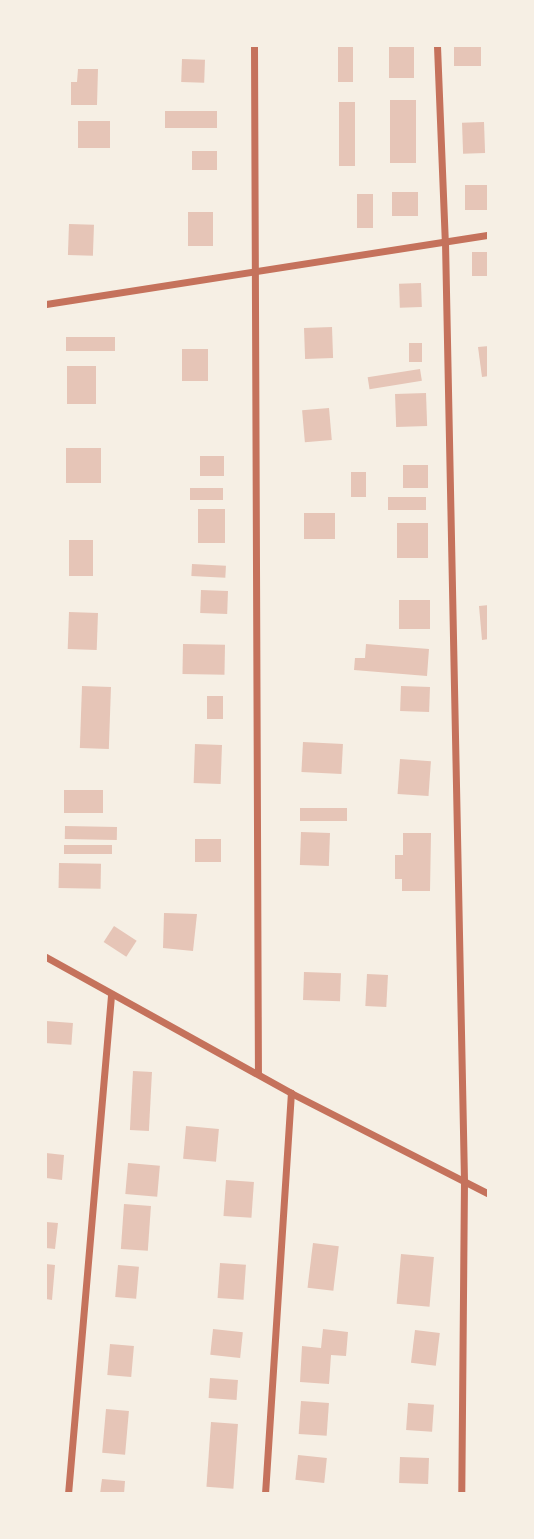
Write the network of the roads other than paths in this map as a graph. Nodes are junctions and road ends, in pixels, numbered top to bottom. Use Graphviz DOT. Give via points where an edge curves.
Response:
graph roads {
  1 [pos="254,46"];
  2 [pos="437,46"];
  3 [pos="488,235"];
  4 [pos="445,242"];
  5 [pos="256,273"];
  6 [pos="46,304"];
  7 [pos="46,957"];
  8 [pos="111,995"];
  9 [pos="258,1073"];
  10 [pos="291,1093"];
  11 [pos="464,1181"];
  12 [pos="488,1194"];
  13 [pos="68,1493"];
  14 [pos="265,1493"];
  15 [pos="461,1493"];
  1 -- 5 [label="street"];
  2 -- 4 [label="street"];
  3 -- 4 [label="street"];
  4 -- 5 [label="street"];
  4 -- 11 [label="street"];
  5 -- 6 [label="street"];
  5 -- 9 [label="street"];
  7 -- 8 [label="street"];
  8 -- 9 [label="street"];
  8 -- 13 [label="street"];
  9 -- 10 [label="street"];
  10 -- 11 [label="street"];
  10 -- 14 [label="street"];
  11 -- 12 [label="street"];
  11 -- 15 [label="street"];
}
